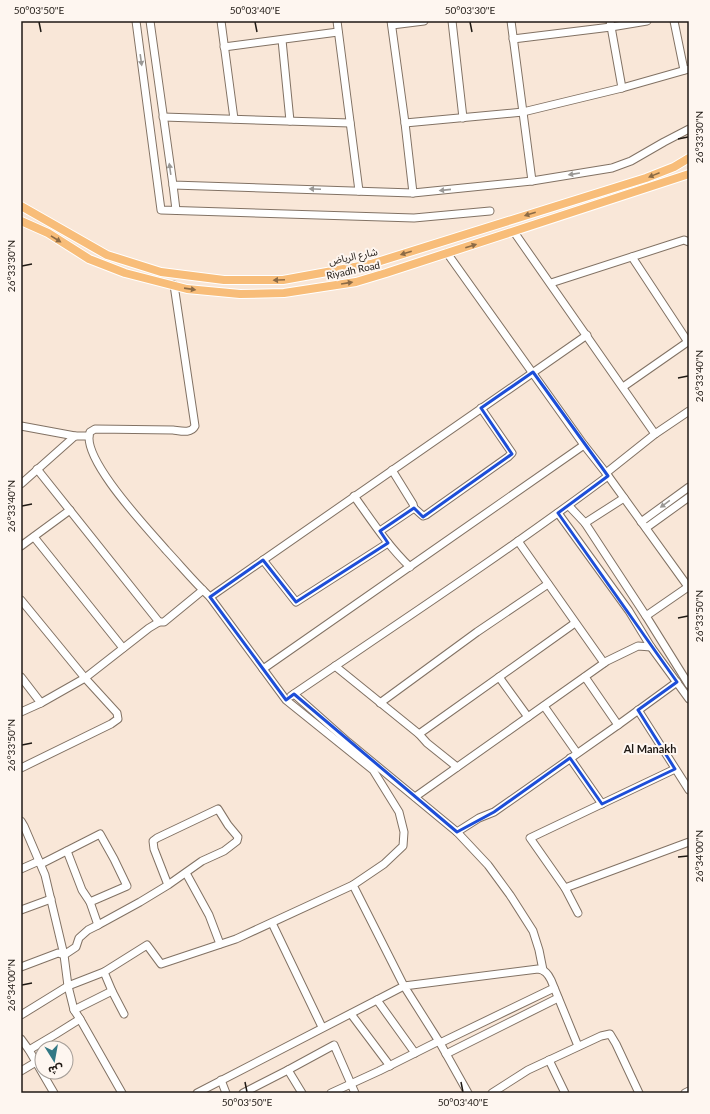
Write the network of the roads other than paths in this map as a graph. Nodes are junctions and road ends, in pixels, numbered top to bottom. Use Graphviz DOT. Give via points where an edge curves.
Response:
graph roads {
  1 [pos="136,21"];
  2 [pos="150,21"];
  3 [pos="221,21"];
  4 [pos="337,21"];
  5 [pos="424,21"];
  6 [pos="452,21"];
  7 [pos="511,21"];
  8 [pos="647,21"];
  9 [pos="674,21"];
  10 [pos="391,23"];
  11 [pos="610,24"];
  12 [pos="338,32"];
  13 [pos="513,39"];
  14 [pos="282,40"];
  15 [pos="224,47"];
  16 [pos="686,70"];
  17 [pos="622,88"];
  18 [pos="523,112"];
  19 [pos="163,117"];
  20 [pos="463,118"];
  21 [pos="234,119"];
  22 [pos="290,121"];
  23 [pos="350,122"];
  24 [pos="405,123"];
  25 [pos="689,129"];
  26 [pos="689,158"];
  27 [pos="689,174"];
  28 [pos="532,181"];
  29 [pos="173,184"];
  30 [pos="359,191"];
  31 [pos="413,193"];
  32 [pos="21,206"];
  33 [pos="176,210"];
  34 [pos="490,211"];
  35 [pos="21,221"];
  36 [pos="514,232"];
  37 [pos="689,242"];
  38 [pos="447,253"];
  39 [pos="632,257"];
  40 [pos="551,283"];
  41 [pos="174,285"];
  42 [pos="587,335"];
  43 [pos="688,341"];
  44 [pos="532,372"];
  45 [pos="623,387"];
  46 [pos="481,408"];
  47 [pos="689,411"];
  48 [pos="21,426"];
  49 [pos="656,434"];
  50 [pos="75,436"];
  51 [pos="89,436"];
  52 [pos="584,445"];
  53 [pos="37,470"];
  54 [pos="392,470"];
  55 [pos="607,475"];
  56 [pos="21,484"];
  57 [pos="689,487"];
  58 [pos="354,496"];
  59 [pos="689,497"];
  60 [pos="624,498"];
  61 [pos="569,506"];
  62 [pos="414,508"];
  63 [pos="70,510"];
  64 [pos="558,513"];
  65 [pos="641,522"];
  66 [pos="585,524"];
  67 [pos="646,528"];
  68 [pos="380,531"];
  69 [pos="34,536"];
  70 [pos="518,541"];
  71 [pos="388,543"];
  72 [pos="21,546"];
  73 [pos="263,560"];
  74 [pos="410,567"];
  75 [pos="548,584"];
  76 [pos="689,588"];
  77 [pos="203,590"];
  78 [pos="210,597"];
  79 [pos="21,600"];
  80 [pos="646,616"];
  81 [pos="159,622"];
  82 [pos="575,623"];
  83 [pos="651,647"];
  84 [pos="123,648"];
  85 [pos="604,663"];
  86 [pos="335,666"];
  87 [pos="263,669"];
  88 [pos="21,677"];
  89 [pos="499,677"];
  90 [pos="585,677"];
  91 [pos="85,678"];
  92 [pos="677,682"];
  93 [pos="689,685"];
  94 [pos="294,694"];
  95 [pos="689,699"];
  96 [pos="286,700"];
  97 [pos="41,703"];
  98 [pos="380,703"];
  99 [pos="544,706"];
  100 [pos="638,710"];
  101 [pos="21,712"];
  102 [pos="528,717"];
  103 [pos="618,725"];
  104 [pos="419,734"];
  105 [pos="577,753"];
  106 [pos="570,758"];
  107 [pos="457,767"];
  108 [pos="21,768"];
  109 [pos="675,769"];
  110 [pos="689,790"];
  111 [pos="415,797"];
  112 [pos="602,804"];
  113 [pos="21,821"];
  114 [pos="457,832"];
  115 [pos="689,842"];
  116 [pos="67,851"];
  117 [pos="40,863"];
  118 [pos="21,869"];
  119 [pos="186,873"];
  120 [pos="168,885"];
  121 [pos="353,885"];
  122 [pos="565,888"];
  123 [pos="51,899"];
  124 [pos="90,902"];
  125 [pos="21,910"];
  126 [pos="578,913"];
  127 [pos="272,923"];
  128 [pos="98,925"];
  129 [pos="220,944"];
  130 [pos="64,955"];
  131 [pos="21,967"];
  132 [pos="543,970"];
  133 [pos="104,972"];
  134 [pos="68,986"];
  135 [pos="404,986"];
  136 [pos="554,988"];
  137 [pos="112,991"];
  138 [pos="558,998"];
  139 [pos="376,1000"];
  140 [pos="74,1010"];
  141 [pos="124,1014"];
  142 [pos="351,1014"];
  143 [pos="21,1015"];
  144 [pos="80,1019"];
  145 [pos="322,1027"];
  146 [pos="21,1039"];
  147 [pos="439,1042"];
  148 [pos="578,1046"];
  149 [pos="29,1050"];
  150 [pos="414,1053"];
  151 [pos="446,1054"];
  152 [pos="34,1059"];
  153 [pos="549,1060"];
  154 [pos="34,1063"];
  155 [pos="390,1066"];
  156 [pos="288,1070"];
  157 [pos="21,1071"];
  158 [pos="46,1080"];
  159 [pos="221,1080"];
  160 [pos="351,1084"];
  161 [pos="689,1090"];
  162 [pos="54,1093"];
  163 [pos="122,1093"];
  164 [pos="197,1093"];
  165 [pos="226,1093"];
  166 [pos="243,1093"];
  167 [pos="302,1093"];
  168 [pos="331,1093"];
  169 [pos="355,1093"];
  170 [pos="468,1093"];
  171 [pos="492,1093"];
  172 [pos="565,1093"];
  173 [pos="639,1093"];
  174 [pos="685,1093"];
  1 -- 33 [label="street, one-way" via="161,210"];
  2 -- 19 [label="street"];
  3 -- 15 [label="street"];
  4 -- 12 [label="street"];
  5 -- 10 [label="street"];
  6 -- 20 [label="street"];
  7 -- 13 [label="street"];
  8 -- 11 [label="street"];
  9 -- 16 [label="street"];
  10 -- 24 [label="street"];
  11 -- 13 [label="street"];
  11 -- 17 [label="street"];
  12 -- 14 [label="street"];
  12 -- 23 [label="street"];
  13 -- 18 [label="street"];
  14 -- 15 [label="street"];
  14 -- 22 [label="street"];
  15 -- 21 [label="street"];
  16 -- 17 [label="street"];
  17 -- 18 [label="street"];
  18 -- 20 [label="street"];
  18 -- 28 [label="street"];
  19 -- 21 [label="street"];
  29 -- 19 [label="street, one-way"];
  20 -- 24 [label="street"];
  21 -- 22 [label="street"];
  22 -- 23 [label="street"];
  23 -- 30 [label="street"];
  24 -- 31 [label="street"];
  25 -- 28 [label="street, one-way" via="625,164"];
  26 -- 32 [label="main road, شارع الرياض, one-way" via="646,178 371,264 283,280 224,280 162,272 107,255"];
  27 -- 36 [label="main road, Riyadh Road"];
  28 -- 31 [label="street, one-way"];
  30 -- 29 [label="street, one-way"];
  29 -- 33 [label="street"];
  30 -- 31 [label="street"];
  33 -- 34 [label="street" via="414,218"];
  35 -- 41 [label="main road, Riyadh Road, one-way" via="48,233 89,259 125,273"];
  38 -- 36 [label="main road, Riyadh Road, one-way"];
  36 -- 40 [label="street"];
  37 -- 39 [label="street" via="684,240"];
  41 -- 38 [label="main road, Riyadh Road, one-way" via="187,289 240,294 284,293 356,282"];
  38 -- 44 [label="street"];
  39 -- 40 [label="street"];
  39 -- 43 [label="street"];
  40 -- 42 [label="street"];
  41 -- 51 [label="street" via="195,426 191,431 184,432 96,429 90,432"];
  42 -- 44 [label="street"];
  42 -- 45 [label="street"];
  43 -- 45 [label="street"];
  44 -- 46 [label="street"];
  44 -- 52 [label="street"];
  45 -- 49 [label="street"];
  46 -- 54 [label="street"];
  46 -- 62 [label="street" via="512,453 423,516"];
  47 -- 49 [label="street"];
  48 -- 50 [label="street"];
  49 -- 55 [label="street"];
  50 -- 51 [label="street"];
  50 -- 53 [label="street"];
  51 -- 77 [label="street" via="93,454 132,512"];
  52 -- 55 [label="street"];
  52 -- 74 [label="street"];
  53 -- 56 [label="street"];
  53 -- 63 [label="street"];
  54 -- 58 [label="street"];
  54 -- 62 [label="street"];
  55 -- 60 [label="street"];
  55 -- 61 [label="street"];
  57 -- 65 [label="street, one-way"];
  58 -- 68 [label="street"];
  58 -- 73 [label="street"];
  59 -- 67 [label="street"];
  60 -- 65 [label="street"];
  60 -- 66 [label="street"];
  61 -- 64 [label="street"];
  61 -- 66 [label="street"];
  62 -- 68 [label="street"];
  63 -- 69 [label="street"];
  63 -- 81 [label="street"];
  64 -- 70 [label="street"];
  64 -- 83 [label="street" via="629,611"];
  65 -- 67 [label="street"];
  66 -- 80 [label="street"];
  67 -- 76 [label="street"];
  68 -- 71 [label="street"];
  69 -- 72 [label="street"];
  69 -- 84 [label="street"];
  70 -- 75 [label="street"];
  70 -- 86 [label="street"];
  71 -- 73 [label="street" via="296,602"];
  71 -- 74 [label="street"];
  73 -- 78 [label="street"];
  74 -- 87 [label="street"];
  75 -- 82 [label="street"];
  75 -- 98 [label="street" via="471,636"];
  76 -- 80 [label="street"];
  77 -- 78 [label="street"];
  77 -- 81 [label="street" via="164,622"];
  78 -- 87 [label="street"];
  79 -- 91 [label="street"];
  80 -- 93 [label="street"];
  81 -- 84 [label="street"];
  82 -- 85 [label="street"];
  82 -- 89 [label="street"];
  83 -- 85 [label="street" via="638,646"];
  83 -- 92 [label="street"];
  84 -- 91 [label="street"];
  85 -- 90 [label="street"];
  86 -- 94 [label="street"];
  86 -- 98 [label="street"];
  87 -- 96 [label="street"];
  88 -- 97 [label="street"];
  89 -- 102 [label="street"];
  89 -- 104 [label="street"];
  90 -- 99 [label="street"];
  90 -- 103 [label="street"];
  91 -- 97 [label="street"];
  91 -- 108 [label="street" via="117,713 118,719"];
  92 -- 95 [label="street"];
  92 -- 100 [label="street"];
  94 -- 96 [label="street"];
  94 -- 111 [label="street"];
  96 -- 121 [label="street" via="373,770 399,812 404,832 402,846 384,864"];
  97 -- 101 [label="street"];
  98 -- 104 [label="street"];
  99 -- 102 [label="street"];
  99 -- 105 [label="street"];
  100 -- 103 [label="street"];
  100 -- 109 [label="street"];
  102 -- 107 [label="street"];
  103 -- 105 [label="street"];
  104 -- 107 [label="street"];
  105 -- 106 [label="street"];
  106 -- 112 [label="street"];
  106 -- 114 [label="street" via="494,812"];
  107 -- 111 [label="street"];
  109 -- 110 [label="street"];
  109 -- 112 [label="street"];
  111 -- 114 [label="street"];
  112 -- 122 [label="street" via="530,838"];
  113 -- 117 [label="street"];
  114 -- 132 [label="street" via="488,865 533,931"];
  115 -- 122 [label="street"];
  116 -- 117 [label="street"];
  116 -- 124 [label="street" via="82,890"];
  116 -- 124 [label="street" via="100,834 128,886"];
  117 -- 118 [label="street"];
  117 -- 123 [label="street"];
  119 -- 120 [label="street"];
  119 -- 120 [label="street" via="237,841 238,837 218,809 153,841"];
  119 -- 129 [label="street" via="209,915"];
  120 -- 128 [label="street"];
  121 -- 127 [label="street"];
  121 -- 135 [label="street"];
  122 -- 126 [label="street"];
  123 -- 125 [label="street"];
  123 -- 130 [label="street"];
  124 -- 128 [label="street"];
  127 -- 129 [label="street"];
  127 -- 145 [label="street"];
  128 -- 130 [label="street" via="88,930 79,938 76,947"];
  129 -- 133 [label="street" via="161,964 147,945"];
  130 -- 131 [label="street" via="58,953"];
  130 -- 134 [label="street"];
  132 -- 135 [label="street"];
  132 -- 136 [label="street" via="548,974"];
  133 -- 134 [label="street"];
  133 -- 137 [label="street"];
  134 -- 140 [label="street"];
  134 -- 143 [label="street"];
  135 -- 139 [label="street"];
  135 -- 147 [label="street"];
  136 -- 138 [label="street"];
  136 -- 147 [label="street"];
  137 -- 140 [label="street"];
  137 -- 141 [label="street"];
  138 -- 148 [label="street"];
  138 -- 151 [label="street"];
  139 -- 142 [label="street"];
  139 -- 150 [label="street"];
  140 -- 144 [label="street"];
  142 -- 145 [label="street"];
  142 -- 155 [label="street"];
  144 -- 149 [label="street"];
  144 -- 163 [label="street"];
  145 -- 159 [label="street"];
  146 -- 149 [label="street"];
  147 -- 150 [label="street"];
  147 -- 151 [label="street"];
  148 -- 153 [label="street"];
  148 -- 173 [label="street" via="610,1034"];
  149 -- 152 [label="street"];
  150 -- 155 [label="street"];
  151 -- 170 [label="street"];
  153 -- 171 [label="street"];
  153 -- 172 [label="street"];
  154 -- 157 [label="street"];
  155 -- 160 [label="street"];
  156 -- 160 [label="street" via="334,1045"];
  156 -- 166 [label="street"];
  156 -- 167 [label="street"];
  158 -- 162 [label="street"];
  159 -- 164 [label="street"];
  159 -- 165 [label="street"];
  160 -- 168 [label="street"];
  160 -- 169 [label="street"];
  161 -- 174 [label="street"];
}
